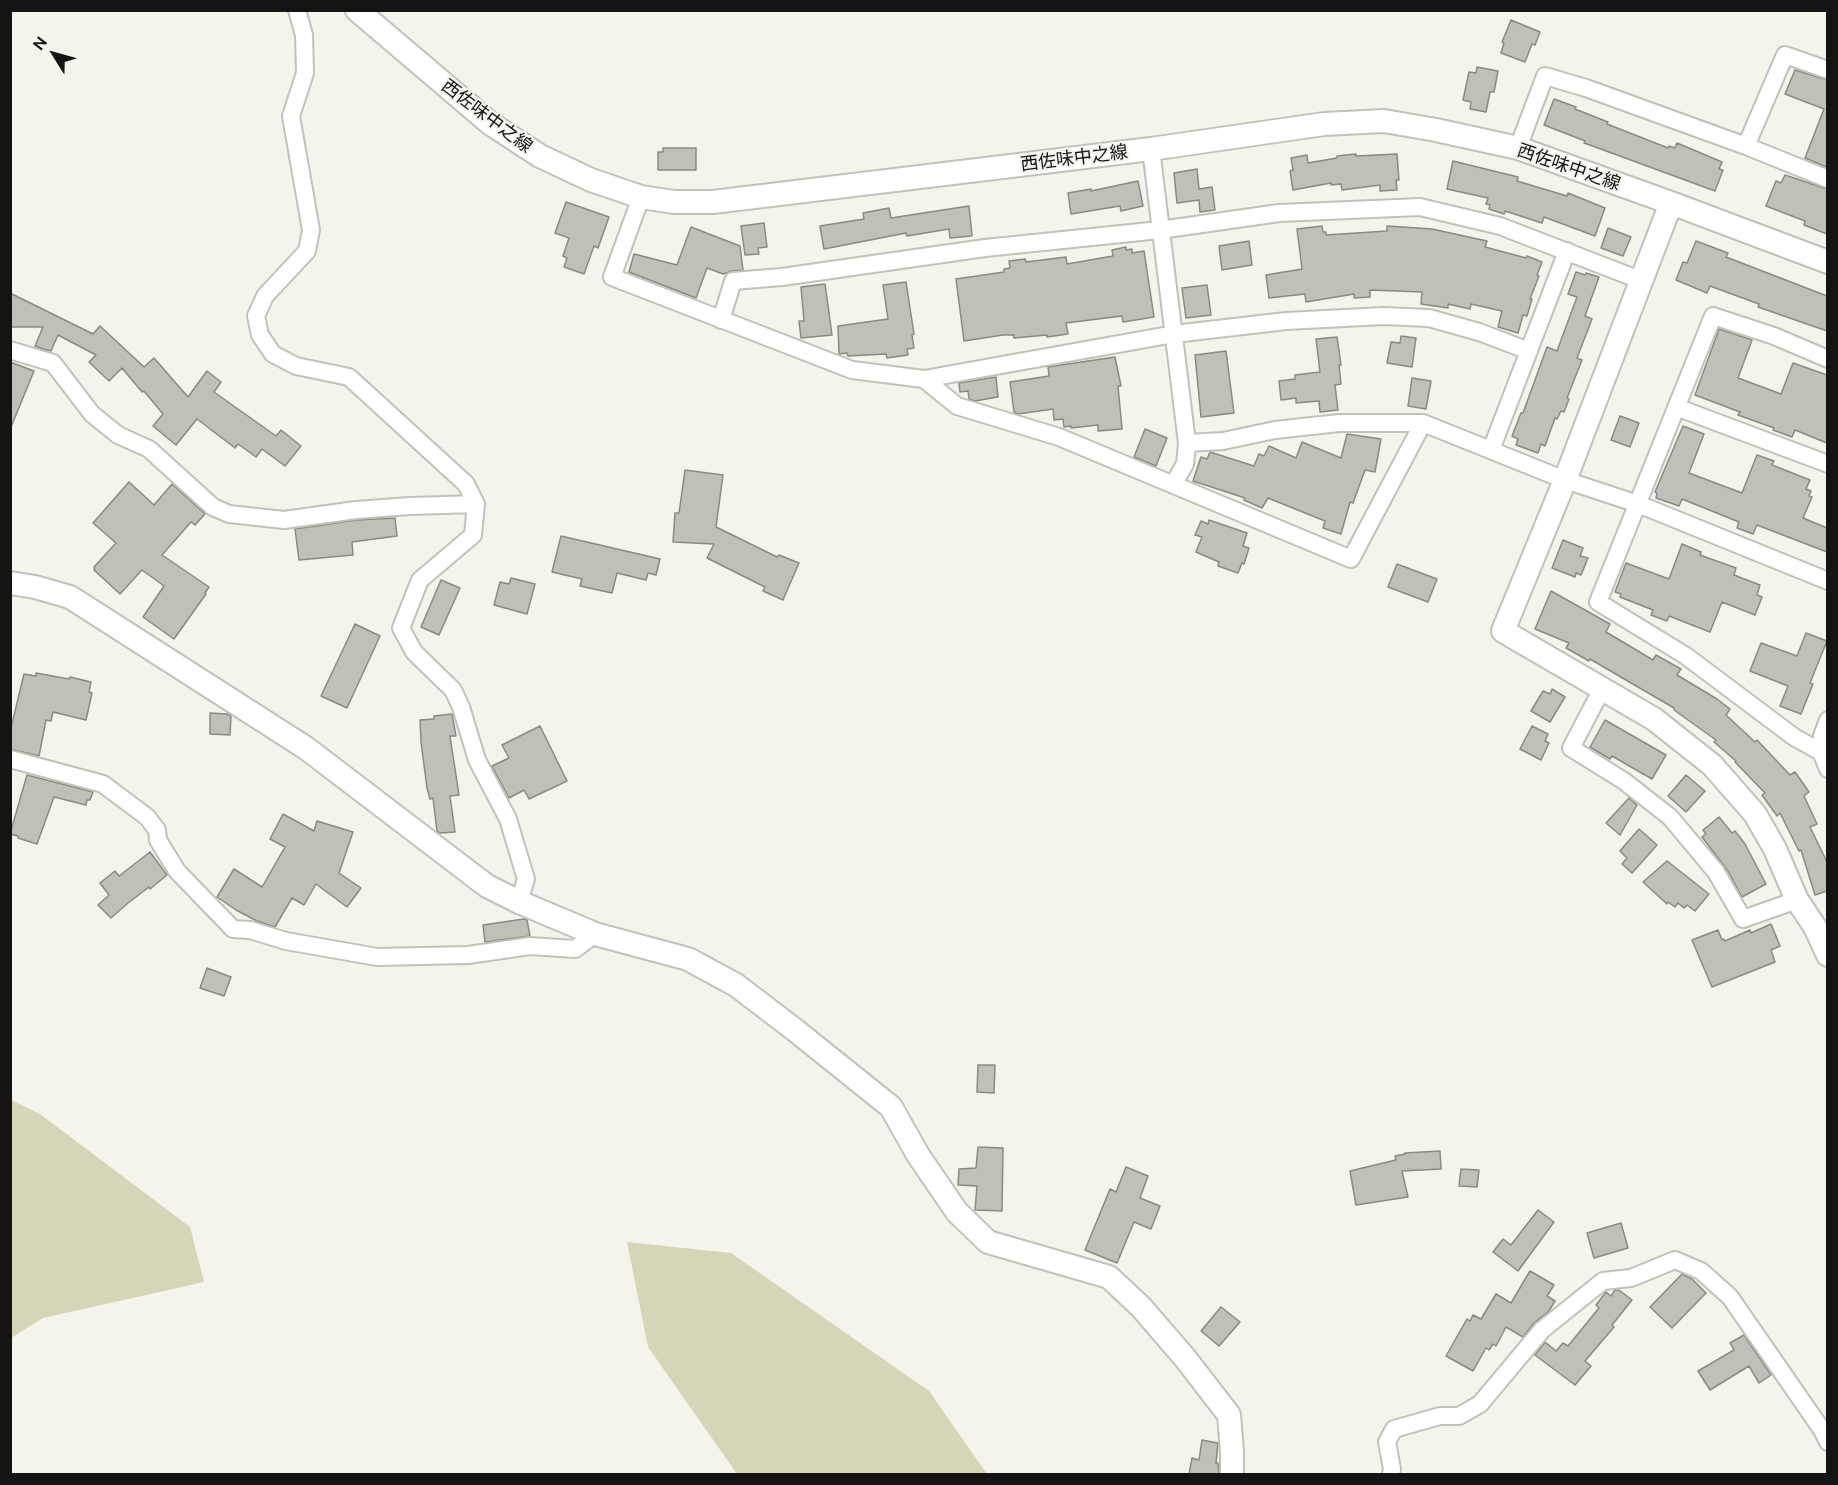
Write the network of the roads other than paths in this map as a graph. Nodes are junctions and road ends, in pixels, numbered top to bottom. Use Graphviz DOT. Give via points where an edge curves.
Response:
graph roads {
  1 [pos="297,10"];
  2 [pos="357,10"];
  3 [pos="1827,70"];
  4 [pos="1746,146"];
  5 [pos="1151,148"];
  6 [pos="1518,148"];
  7 [pos="1827,179"];
  8 [pos="641,197"];
  9 [pos="1671,203"];
  10 [pos="1160,230"];
  11 [pos="1567,251"];
  12 [pos="1827,262"];
  13 [pos="1640,280"];
  14 [pos="721,320"];
  15 [pos="1174,334"];
  16 [pos="10,350"];
  17 [pos="1529,351"];
  18 [pos="1827,359"];
  19 [pos="924,379"];
  20 [pos="1676,408"];
  21 [pos="1424,423"];
  22 [pos="1188,443"];
  23 [pos="1491,450"];
  24 [pos="1827,464"];
  25 [pos="1565,480"];
  26 [pos="1173,485"];
  27 [pos="476,504"];
  28 [pos="1638,504"];
  29 [pos="1827,581"];
  30 [pos="10,583"];
  31 [pos="1602,689"];
  32 [pos="1827,720"];
  33 [pos="1821,752"];
  34 [pos="10,759"];
  35 [pos="1827,769"];
  36 [pos="1797,900"];
  37 [pos="519,902"];
  38 [pos="595,934"];
  39 [pos="1827,952"];
  40 [pos="1827,1442"];
  41 [pos="1232,1474"];
  42 [pos="1391,1474"];
  1 -- 27 [label="street" via="304,35 305,73 291,116 311,230 307,251 265,296 256,316 260,335 273,354 296,366 349,377 466,484"];
  2 -- 8 [label="street, 西佐味中之線" via="491,124 540,156 591,180"];
  3 -- 4 [label="street" via="1785,55"];
  4 -- 6 [label="street" via="1545,76"];
  4 -- 7 [label="street"];
  5 -- 6 [label="street, 西佐味中之線" via="1324,124 1384,121"];
  5 -- 8 [label="street, 西佐味中之線" via="712,202"];
  5 -- 10 [label="street"];
  6 -- 9 [label="street, 西佐味中之線"];
  8 -- 14 [label="street" via="612,277"];
  9 -- 12 [label="street, 西佐味中之線"];
  9 -- 13 [label="street"];
  10 -- 11 [label="street" via="1279,213 1420,207 1500,226"];
  10 -- 14 [label="street" via="733,281"];
  10 -- 15 [label="street"];
  11 -- 13 [label="street"];
  11 -- 17 [label="street"];
  13 -- 25 [label="street"];
  14 -- 19 [label="street" via="852,370"];
  15 -- 17 [label="street" via="1286,321 1429,318"];
  15 -- 19 [label="street"];
  15 -- 22 [label="street"];
  16 -- 27 [label="street" via="53,363 92,414 118,435 149,449 213,507 230,514 284,520 356,510"];
  17 -- 23 [label="street"];
  18 -- 20 [label="street" via="1713,316"];
  19 -- 26 [label="street" via="957,406 1059,437"];
  20 -- 24 [label="street"];
  20 -- 28 [label="street"];
  21 -- 22 [label="street" via="1339,423"];
  21 -- 23 [label="street"];
  21 -- 26 [label="street" via="1351,559"];
  22 -- 26 [label="street" via="1185,464"];
  23 -- 25 [label="street"];
  25 -- 28 [label="street"];
  25 -- 31 [label="street" via="1503,632"];
  27 -- 37 [label="street" via="473,535 420,580 401,628 414,652 453,690 461,706 477,760 508,819 526,879"];
  28 -- 29 [label="street"];
  28 -- 33 [label="street" via="1598,602 1686,656 1794,737"];
  30 -- 37 [label="street" via="70,597 306,748 487,885"];
  31 -- 36 [label="street" via="1654,719 1712,765 1755,814"];
  31 -- 36 [label="street" via="1571,748 1624,781 1670,818 1716,872 1743,919"];
  32 -- 33 [label="street"];
  33 -- 35 [label="street"];
  34 -- 38 [label="street" via="103,784 147,818 177,871 233,929 377,957 468,954 530,946 574,949"];
  36 -- 39 [label="street"];
  37 -- 38 [label="street"];
  38 -- 41 [label="street" via="688,959 736,985 795,1030 891,1107 957,1212 988,1242 1109,1277 1185,1358 1229,1415"];
  40 -- 42 [label="street" via="1730,1297 1701,1271 1676,1260 1631,1278 1603,1281 1542,1330 1480,1404 1459,1416 1440,1416 1394,1429 1387,1442"];
}
